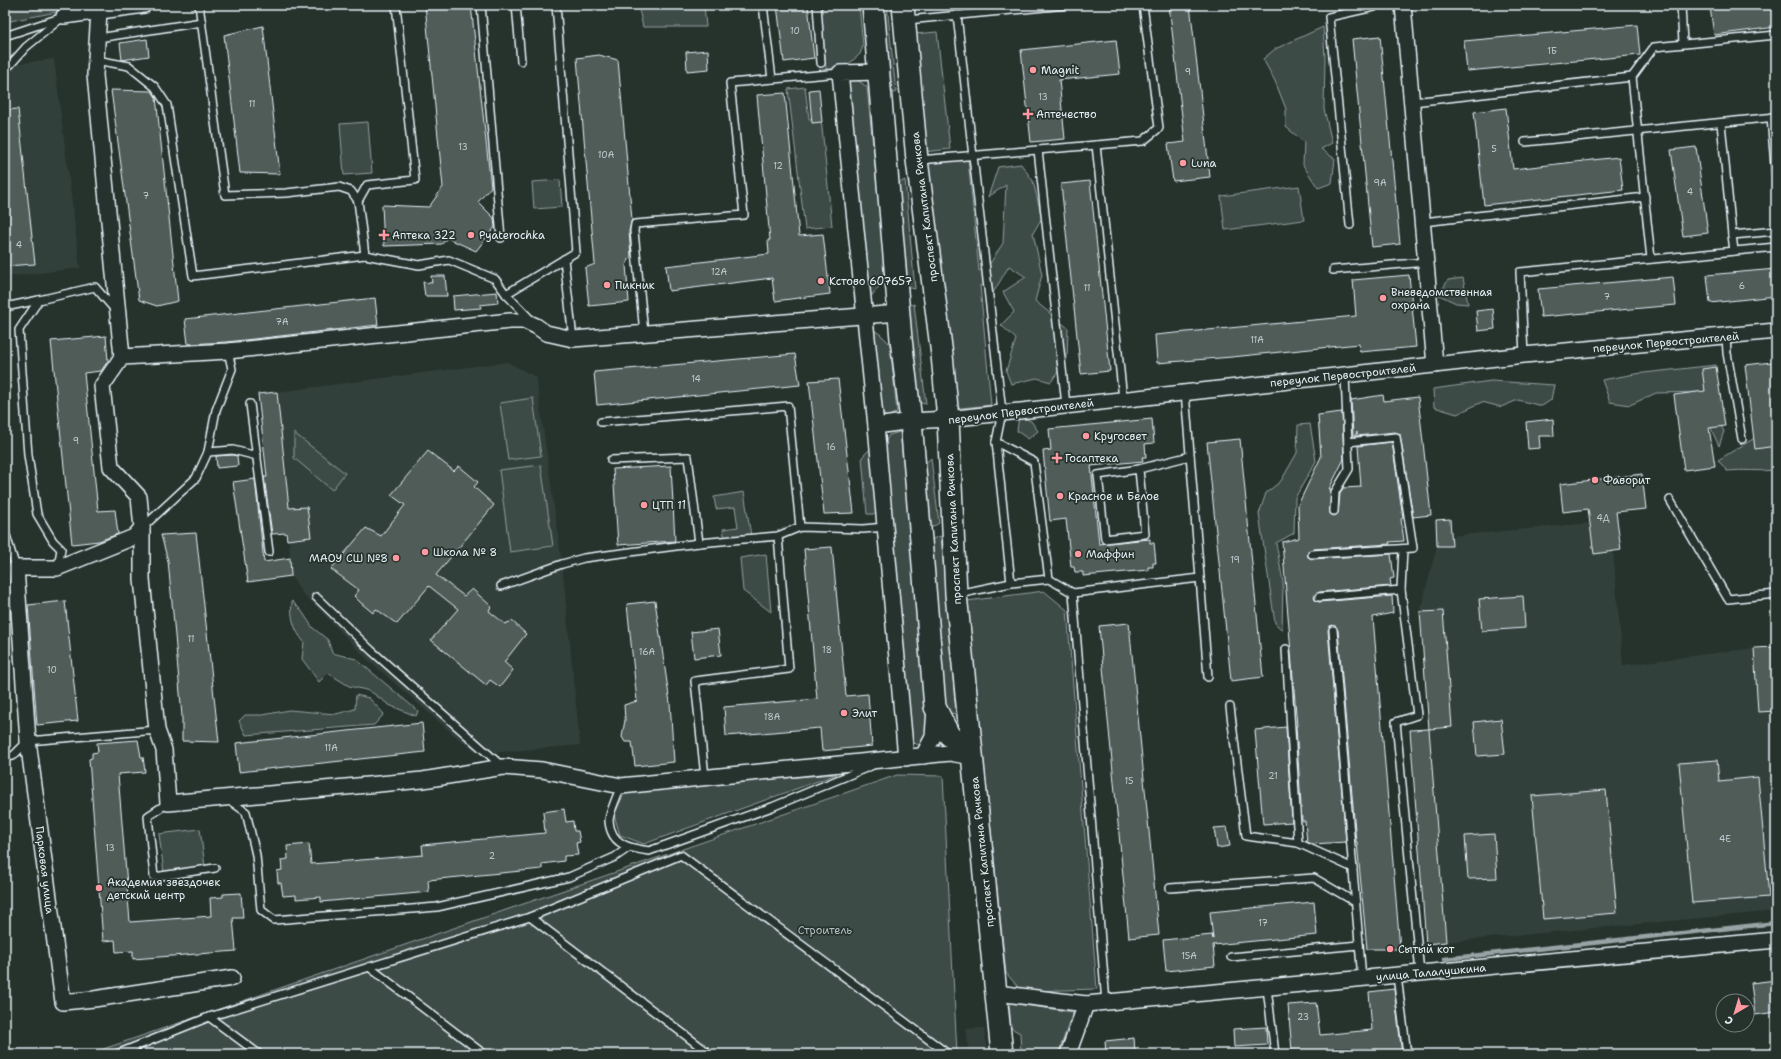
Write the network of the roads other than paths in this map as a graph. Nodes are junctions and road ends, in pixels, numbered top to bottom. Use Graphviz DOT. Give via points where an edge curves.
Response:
graph roads {
  1 [pos="144,5"];
  2 [pos="199,5"];
  3 [pos="396,5"];
  4 [pos="481,5"];
  5 [pos="516,5"];
  6 [pos="556,5"];
  7 [pos="763,5"];
  8 [pos="817,5"];
  9 [pos="873,5"];
  10 [pos="1066,5"];
  11 [pos="1143,5"];
  12 [pos="1377,5"];
  13 [pos="1403,5"];
  14 [pos="1681,5"];
  15 [pos="1044,6"];
  16 [pos="99,11"];
  17 [pos="904,13"];
  18 [pos="957,15"];
  19 [pos="64,16"];
  20 [pos="202,22"];
  21 [pos="1776,35"];
  22 [pos="5,36"];
  23 [pos="98,38"];
  24 [pos="1684,43"];
  25 [pos="96,60"];
  26 [pos="521,61"];
  27 [pos="821,63"];
  28 [pos="10,65"];
  29 [pos="879,72"];
  30 [pos="840,73"];
  31 [pos="1632,77"];
  32 [pos="772,79"];
  33 [pos="1413,102"];
  34 [pos="1773,117"];
  35 [pos="1721,123"];
  36 [pos="1638,132"];
  37 [pos="1525,142"];
  38 [pos="1096,145"];
  39 [pos="1038,150"];
  40 [pos="972,156"];
  41 [pos="917,160"];
  42 [pos="1776,178"];
  43 [pos="1645,198"];
  44 [pos="358,201"];
  45 [pos="1423,222"];
  46 [pos="1350,225"];
  47 [pos="1776,230"];
  48 [pos="1732,234"];
  49 [pos="501,238"];
  50 [pos="1776,247"];
  51 [pos="1734,251"];
  52 [pos="365,255"];
  53 [pos="564,259"];
  54 [pos="1651,259"];
  55 [pos="1427,262"];
  56 [pos="1333,270"];
  57 [pos="506,294"];
  58 [pos="39,300"];
  59 [pos="5,307"];
  60 [pos="118,313"];
  61 [pos="898,313"];
  62 [pos="864,315"];
  63 [pos="536,326"];
  64 [pos="644,333"];
  65 [pos="1775,333"];
  66 [pos="1726,336"];
  67 [pos="573,339"];
  68 [pos="228,351"];
  69 [pos="1524,355"];
  70 [pos="122,358"];
  71 [pos="1435,365"];
  72 [pos="1345,375"];
  73 [pos="1185,392"];
  74 [pos="1123,399"];
  75 [pos="250,404"];
  76 [pos="1066,405"];
  77 [pos="1002,412"];
  78 [pos="948,419"];
  79 [pos="911,421"];
  80 [pos="601,422"];
  81 [pos="876,426"];
  82 [pos="1742,439"];
  83 [pos="996,442"];
  84 [pos="1348,442"];
  85 [pos="208,452"];
  86 [pos="256,456"];
  87 [pos="1190,456"];
  88 [pos="611,460"];
  89 [pos="1139,469"];
  90 [pos="1670,500"];
  91 [pos="1334,511"];
  92 [pos="800,527"];
  93 [pos="885,527"];
  94 [pos="142,528"];
  95 [pos="5,532"];
  96 [pos="778,536"];
  97 [pos="699,543"];
  98 [pos="1403,549"];
  99 [pos="269,552"];
  100 [pos="1312,554"];
  101 [pos="57,568"];
  102 [pos="11,569"];
  103 [pos="1200,578"];
  104 [pos="1048,579"];
  105 [pos="1011,583"];
  106 [pos="501,586"];
  107 [pos="1401,590"];
  108 [pos="1073,593"];
  109 [pos="956,594"];
  110 [pos="1776,594"];
  111 [pos="316,597"];
  112 [pos="1318,597"];
  113 [pos="1333,630"];
  114 [pos="1286,649"];
  115 [pos="1208,677"];
  116 [pos="935,707"];
  117 [pos="1230,707"];
  118 [pos="157,730"];
  119 [pos="28,741"];
  120 [pos="923,756"];
  121 [pos="5,757"];
  122 [pos="972,757"];
  123 [pos="906,758"];
  124 [pos="886,760"];
  125 [pos="504,767"];
  126 [pos="705,777"];
  127 [pos="621,786"];
  128 [pos="226,798"];
  129 [pos="168,803"];
  130 [pos="1298,842"];
  131 [pos="628,848"];
  132 [pos="215,868"];
  133 [pos="1353,868"];
  134 [pos="1170,888"];
  135 [pos="1356,902"];
  136 [pos="530,917"];
  137 [pos="1776,940"];
  138 [pos="1359,945"];
  139 [pos="1231,957"];
  140 [pos="369,967"];
  141 [pos="1420,973"];
  142 [pos="1397,976"];
  143 [pos="232,978"];
  144 [pos="1362,979"];
  145 [pos="1266,988"];
  146 [pos="997,993"];
  147 [pos="1106,1003"];
  148 [pos="1086,1004"];
  149 [pos="209,1017"];
  150 [pos="117,1054"];
  151 [pos="259,1054"];
  152 [pos="484,1054"];
  153 [pos="710,1054"];
  154 [pos="948,1054"];
  155 [pos="1002,1054"];
  156 [pos="1068,1054"];
  157 [pos="1275,1054"];
  158 [pos="1407,1054"];
  1 -- 16 [label="street"];
  2 -- 20 [label="lane"];
  3 -- 44 [label="lane" via="415,180 367,185"];
  4 -- 49 [label="lane"];
  5 -- 26 [label="lane"];
  6 -- 53 [label="lane" via="576,252"];
  7 -- 32 [label="lane"];
  8 -- 27 [label="lane"];
  9 -- 29 [label="street"];
  10 -- 15 [label="lane"];
  11 -- 38 [label="lane" via="1159,128 1143,141"];
  12 -- 46 [label="lane" via="1329,16"];
  13 -- 33 [label="street"];
  14 -- 24 [label="lane"];
  15 -- 18 [label="lane"];
  16 -- 19 [label="street"];
  16 -- 23 [label="street"];
  17 -- 18 [label="lane"];
  17 -- 41 [label="street, проспект Капитана Рачкова"];
  18 -- 40 [label="lane"];
  19 -- 22 [label="lane"];
  19 -- 28 [label="lane" via="26,47"];
  20 -- 23 [label="lane"];
  20 -- 44 [label="lane" via="225,195 286,193 339,187 351,190"];
  21 -- 24 [label="lane"];
  23 -- 25 [label="street"];
  24 -- 31 [label="lane" via="1654,47"];
  25 -- 52 [label="lane" via="129,66 155,87 167,105 192,276"];
  25 -- 60 [label="street" via="95,75"];
  29 -- 30 [label="street"];
  29 -- 61 [label="street"];
  30 -- 32 [label="lane"];
  30 -- 62 [label="street"];
  31 -- 33 [label="lane"];
  31 -- 36 [label="lane"];
  32 -- 64 [label="lane" via="730,83 744,215 635,224"];
  33 -- 45 [label="street"];
  34 -- 35 [label="lane"];
  34 -- 42 [label="lane"];
  35 -- 36 [label="lane"];
  35 -- 48 [label="lane"];
  36 -- 37 [label="lane"];
  36 -- 43 [label="lane"];
  38 -- 39 [label="lane"];
  38 -- 74 [label="lane"];
  39 -- 40 [label="lane"];
  39 -- 76 [label="lane"];
  40 -- 41 [label="lane"];
  40 -- 77 [label="lane"];
  41 -- 78 [label="street, проспект Капитана Рачкова"];
  43 -- 45 [label="lane"];
  43 -- 54 [label="lane"];
  44 -- 52 [label="lane"];
  45 -- 55 [label="street"];
  47 -- 48 [label="lane"];
  48 -- 51 [label="lane"];
  50 -- 51 [label="lane"];
  51 -- 54 [label="lane"];
  52 -- 57 [label="lane" via="419,265 448,260 495,279"];
  53 -- 57 [label="lane"];
  53 -- 67 [label="lane"];
  54 -- 69 [label="lane" via="1520,272"];
  55 -- 56 [label="lane"];
  55 -- 71 [label="street"];
  57 -- 63 [label="lane"];
  58 -- 59 [label="lane"];
  58 -- 60 [label="lane" via="95,287"];
  58 -- 101 [label="lane" via="19,330 28,455 38,514 53,541 61,549"];
  60 -- 70 [label="street"];
  61 -- 62 [label="street"];
  61 -- 79 [label="street"];
  62 -- 64 [label="street"];
  62 -- 81 [label="street"];
  63 -- 67 [label="street" via="546,333"];
  63 -- 68 [label="street" via="525,321 510,321"];
  64 -- 67 [label="street"];
  65 -- 66 [label="street, переулок Первостроителей"];
  66 -- 69 [label="street, переулок Первостроителей"];
  66 -- 82 [label="lane" via="1726,353"];
  68 -- 70 [label="street"];
  68 -- 85 [label="lane" via="232,369 216,410"];
  69 -- 71 [label="street, переулок Первостроителей"];
  70 -- 94 [label="street" via="102,386 111,467 139,497"];
  71 -- 72 [label="street, переулок Первостроителей"];
  72 -- 73 [label="street, переулок Первостроителей"];
  72 -- 84 [label="lane"];
  73 -- 74 [label="street, переулок Первостроителей"];
  73 -- 87 [label="lane"];
  74 -- 76 [label="street, переулок Первостроителей"];
  75 -- 86 [label="lane"];
  76 -- 77 [label="street, переулок Первостроителей"];
  77 -- 78 [label="street, переулок Первостроителей"];
  77 -- 83 [label="lane"];
  78 -- 79 [label="street, переулок Первостроителей"];
  78 -- 109 [label="street, проспект Капитана Рачкова"];
  79 -- 81 [label="street, переулок Первостроителей"];
  79 -- 116 [label="street"];
  80 -- 92 [label="lane" via="788,406"];
  81 -- 93 [label="street"];
  83 -- 104 [label="lane" via="1034,462"];
  83 -- 105 [label="lane"];
  84 -- 91 [label="lane" via="1349,469 1334,492"];
  84 -- 98 [label="lane" via="1396,437 1413,548"];
  85 -- 86 [label="lane" via="233,450"];
  85 -- 94 [label="lane" via="196,478"];
  86 -- 99 [label="lane"];
  87 -- 89 [label="lane"];
  87 -- 103 [label="lane"];
  88 -- 97 [label="lane" via="688,457"];
  89 -- 89 [label="lane" via="1098,475 1105,539 1145,534"];
  90 -- 110 [label="lane" via="1728,599"];
  92 -- 93 [label="lane"];
  92 -- 96 [label="lane"];
  93 -- 123 [label="street"];
  94 -- 101 [label="street" via="134,537"];
  94 -- 118 [label="street" via="142,578"];
  95 -- 102 [label="lane"];
  96 -- 97 [label="lane"];
  96 -- 126 [label="lane" via="789,669 695,681"];
  97 -- 106 [label="lane" via="584,558"];
  98 -- 100 [label="lane"];
  98 -- 107 [label="lane"];
  101 -- 102 [label="street"];
  102 -- 119 [label="street, Парковая улица"];
  103 -- 108 [label="lane"];
  103 -- 115 [label="lane"];
  104 -- 105 [label="lane"];
  104 -- 108 [label="lane"];
  105 -- 109 [label="lane"];
  107 -- 112 [label="lane"];
  107 -- 141 [label="lane" via="1417,715 1396,722"];
  108 -- 147 [label="lane"];
  109 -- 122 [label="street, проспект Капитана Рачкова"];
  111 -- 125 [label="lane" via="372,651"];
  113 -- 133 [label="lane"];
  114 -- 130 [label="lane"];
  116 -- 120 [label="street" via="933,738"];
  116 -- 122 [label="street" via="949,735"];
  117 -- 130 [label="lane" via="1246,836"];
  118 -- 119 [label="lane"];
  118 -- 129 [label="street" via="164,750"];
  119 -- 121 [label="lane" via="13,756"];
  119 -- 143 [label="street, Парковая улица" via="63,1002 94,1000"];
  120 -- 122 [label="street" via="950,753"];
  120 -- 123 [label="street"];
  122 -- 146 [label="street, проспект Капитана Рачкова"];
  123 -- 124 [label="street"];
  124 -- 126 [label="street"];
  124 -- 131 [label="lane" via="772,806 649,851"];
  125 -- 127 [label="street" via="542,770"];
  125 -- 128 [label="street" via="422,780"];
  126 -- 127 [label="street"];
  127 -- 131 [label="lane" via="609,820 615,839"];
  128 -- 129 [label="street"];
  128 -- 131 [label="lane" via="246,812 256,855 261,910 274,920 437,907 569,876 616,857"];
  129 -- 132 [label="lane" via="148,816 154,877"];
  130 -- 133 [label="lane"];
  133 -- 135 [label="lane"];
  134 -- 135 [label="lane" via="1314,878"];
  135 -- 138 [label="lane"];
  136 -- 140 [label="lane"];
  136 -- 153 [label="lane"];
  136 -- 154 [label="lane" via="681,855"];
  137 -- 141 [label="street, улица Талалушкина"];
  138 -- 139 [label="lane"];
  138 -- 144 [label="lane"];
  140 -- 149 [label="lane"];
  140 -- 152 [label="lane"];
  141 -- 142 [label="street, улица Талалушкина"];
  142 -- 144 [label="street, улица Талалушкина"];
  142 -- 158 [label="lane"];
  144 -- 145 [label="street, улица Талалушкина"];
  145 -- 147 [label="street, улица Талалушкина"];
  145 -- 157 [label="lane"];
  146 -- 148 [label="street, улица Талалушкина"];
  146 -- 155 [label="street, проспект Капитана Рачкова"];
  147 -- 148 [label="street, улица Талалушкина"];
  148 -- 156 [label="street"];
  149 -- 150 [label="lane"];
  149 -- 151 [label="lane"];
}
